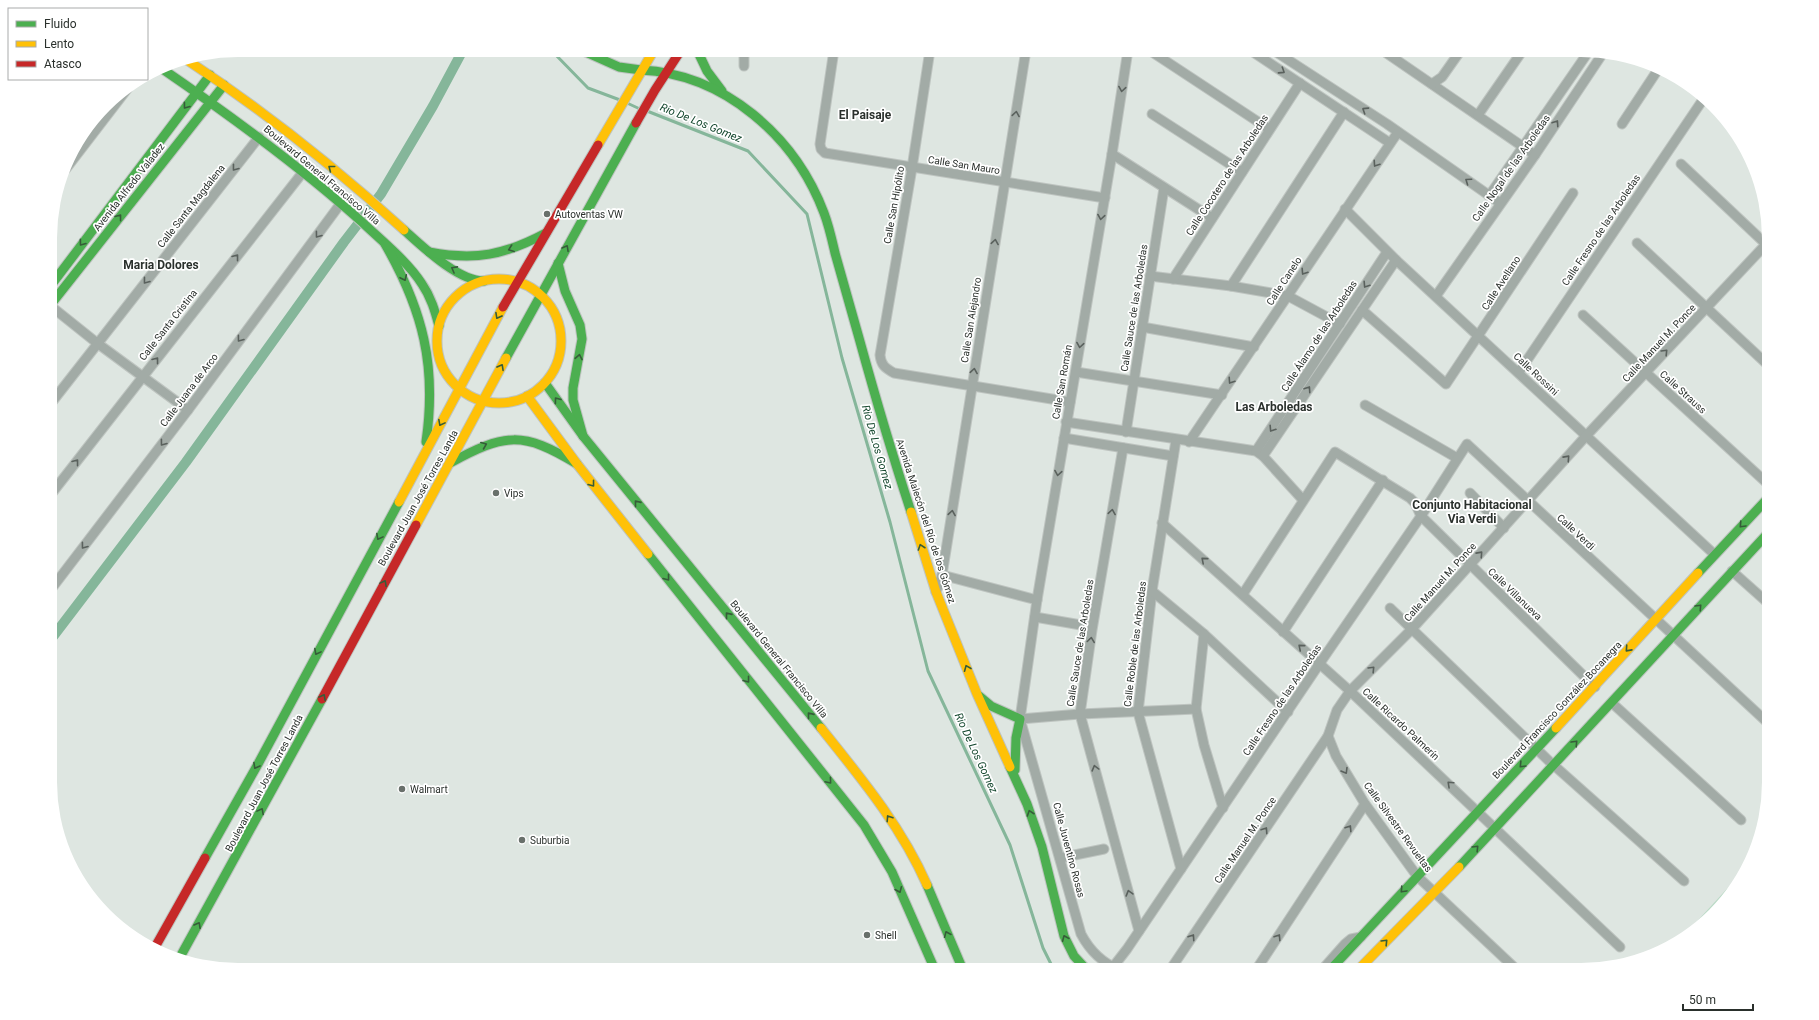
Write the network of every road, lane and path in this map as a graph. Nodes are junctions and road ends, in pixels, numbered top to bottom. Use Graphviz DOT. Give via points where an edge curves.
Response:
graph roads {
  1 [pos="597,57"];
  2 [pos="649,57"];
  3 [pos="676,57"];
  4 [pos="700,57"];
  5 [pos="744,57"];
  6 [pos="833,57"];
  7 [pos="929,57"];
  8 [pos="1025,57"];
  9 [pos="1127,57"];
  10 [pos="1160,57"];
  11 [pos="1261,57"];
  12 [pos="1284,57"];
  13 [pos="1392,57"];
  14 [pos="1456,57"];
  15 [pos="1518,57"];
  16 [pos="1585,57"];
  17 [pos="1599,58"];
  18 [pos="191,63"];
  19 [pos="744,66"];
  20 [pos="641,70"];
  21 [pos="667,71"];
  22 [pos="167,72"];
  23 [pos="1655,73"];
  24 [pos="210,75"];
  25 [pos="1300,83"];
  26 [pos="1432,84"];
  27 [pos="224,85"];
  28 [pos="197,92"];
  29 [pos="726,96"];
  30 [pos="211,101"];
  31 [pos="1701,103"];
  32 [pos="113,107"];
  33 [pos="1344,112"];
  34 [pos="1152,114"];
  35 [pos="1478,115"];
  36 [pos="1622,124"];
  37 [pos="1269,129"];
  38 [pos="1398,132"];
  39 [pos="259,137"];
  40 [pos="1390,143"];
  41 [pos="1522,146"];
  42 [pos="79,151"];
  43 [pos="1112,154"];
  44 [pos="1534,155"];
  45 [pos="1681,164"];
  46 [pos="912,168"];
  47 [pos="303,172"];
  48 [pos="1242,172"];
  49 [pos="1004,182"];
  50 [pos="1164,188"];
  51 [pos="1573,193"];
  52 [pos="1489,196"];
  53 [pos="1105,198"];
  54 [pos="341,203"];
  55 [pos="1500,203"];
  56 [pos="1345,209"];
  57 [pos="1212,218"];
  58 [pos="546,232"];
  59 [pos="1762,238"];
  60 [pos="1637,243"];
  61 [pos="385,244"];
  62 [pos="1762,250"];
  63 [pos="429,252"];
  64 [pos="1387,252"];
  65 [pos="1396,260"];
  66 [pos="558,262"];
  67 [pos="1150,276"];
  68 [pos="57,277"];
  69 [pos="1173,279"];
  70 [pos="489,280"];
  71 [pos="517,282"];
  72 [pos="1231,286"];
  73 [pos="540,295"];
  74 [pos="1288,296"];
  75 [pos="1436,296"];
  76 [pos="57,297"];
  77 [pos="1708,307"];
  78 [pos="1362,310"];
  79 [pos="57,311"];
  80 [pos="1583,316"];
  81 [pos="1340,324"];
  82 [pos="439,326"];
  83 [pos="1142,327"];
  84 [pos="1478,337"];
  85 [pos="97,343"];
  86 [pos="1254,347"];
  87 [pos="1762,359"];
  88 [pos="1076,372"];
  89 [pos="1519,372"];
  90 [pos="1645,373"];
  91 [pos="142,377"];
  92 [pos="1134,380"];
  93 [pos="545,383"];
  94 [pos="971,386"];
  95 [pos="459,388"];
  96 [pos="57,395"];
  97 [pos="1222,395"];
  98 [pos="527,396"];
  99 [pos="482,401"];
  100 [pos="1070,402"];
  101 [pos="1365,405"];
  102 [pos="188,410"];
  103 [pos="1066,422"];
  104 [pos="1126,432"];
  105 [pos="583,436"];
  106 [pos="1586,436"];
  107 [pos="1064,438"];
  108 [pos="1176,440"];
  109 [pos="1189,442"];
  110 [pos="1467,444"];
  111 [pos="1123,448"];
  112 [pos="1259,454"];
  113 [pos="424,455"];
  114 [pos="1173,456"];
  115 [pos="1457,458"];
  116 [pos="450,464"];
  117 [pos="577,464"];
  118 [pos="1383,480"];
  119 [pos="1762,480"];
  120 [pos="57,487"];
  121 [pos="1470,493"];
  122 [pos="1303,500"];
  123 [pos="1527,502"];
  124 [pos="1762,504"];
  125 [pos="1421,516"];
  126 [pos="1162,523"];
  127 [pos="1504,528"];
  128 [pos="1762,539"];
  129 [pos="1714,554"];
  130 [pos="1470,565"];
  131 [pos="1732,571"];
  132 [pos="942,575"];
  133 [pos="57,581"];
  134 [pos="1152,591"];
  135 [pos="936,592"];
  136 [pos="1243,594"];
  137 [pos="1762,598"];
  138 [pos="1037,600"];
  139 [pos="1390,608"];
  140 [pos="1035,617"];
  141 [pos="1654,620"];
  142 [pos="1081,625"];
  143 [pos="1412,629"];
  144 [pos="1283,632"];
  145 [pos="1204,634"];
  146 [pos="1672,635"];
  147 [pos="1320,663"];
  148 [pos="1595,687"];
  149 [pos="1350,692"];
  150 [pos="977,694"];
  151 [pos="1612,703"];
  152 [pos="1196,709"];
  153 [pos="1138,712"];
  154 [pos="1288,712"];
  155 [pos="1080,714"];
  156 [pos="1762,718"];
  157 [pos="1020,719"];
  158 [pos="1328,736"];
  159 [pos="1537,749"];
  160 [pos="1554,766"];
  161 [pos="1015,775"];
  162 [pos="1365,804"];
  163 [pos="1223,808"];
  164 [pos="1478,811"];
  165 [pos="1741,820"];
  166 [pos="1496,828"];
  167 [pos="1104,848"];
  168 [pos="1060,858"];
  169 [pos="1181,869"];
  170 [pos="1417,876"];
  171 [pos="1684,881"];
  172 [pos="1435,891"];
  173 [pos="1139,931"];
  174 [pos="1361,937"];
  175 [pos="157,944"];
  176 [pos="1620,947"];
  177 [pos="182,954"];
  178 [pos="1372,955"];
  179 [pos="932,963"];
  180 [pos="960,963"];
  181 [pos="1080,963"];
  182 [pos="1108,963"];
  183 [pos="1119,963"];
  184 [pos="1175,963"];
  185 [pos="1261,963"];
  186 [pos="1328,963"];
  187 [pos="1337,963"];
  188 [pos="1365,963"];
  189 [pos="1368,963"];
  190 [pos="1510,963"];
  1 -- 20 [label="main road" via="619,67"];
  2 -- 20 [label="main road, Boulevard Juan José Torres Landa"];
  3 -- 21 [label="main road, Boulevard Juan José Torres Landa"];
  4 -- 29 [label="main road" via="707,71"];
  5 -- 19 [label="street"];
  6 -- 46 [label="street, Calle San Mauro" via="821,150 825,153"];
  7 -- 46 [label="street, Calle San Hipólito"];
  49 -- 8 [label="street, Calle San Alejandro, one-way"];
  9 -- 43 [label="street, Calle San Román, one-way"];
  10 -- 37 [label="street"];
  11 -- 25 [label="street, one-way"];
  38 -- 12 [label="street, one-way"];
  13 -- 26 [label="street"];
  14 -- 26 [label="street" via="1442,77"];
  15 -- 35 [label="street"];
  16 -- 41 [label="street, Calle Nogal de las Arboledas"];
  44 -- 17 [label="street, Calle Nogal de las Arboledas, one-way"];
  18 -- 24 [label="main road, Boulevard General Francisco Villa"];
  20 -- 21 [label="main road"];
  20 -- 58 [label="main road, Boulevard Juan José Torres Landa"];
  21 -- 29 [label="main road" via="696,80"];
  66 -- 21 [label="main road, Boulevard Juan José Torres Landa, one-way"];
  22 -- 28 [label="main road, Boulevard General Francisco Villa"];
  23 -- 36 [label="street"];
  24 -- 27 [label="main road, Boulevard General Francisco Villa"];
  24 -- 28 [label="main road, Avenida Alfredo Valadez"];
  25 -- 33 [label="street"];
  25 -- 37 [label="street, Calle Cocotero de las Arboledas"];
  26 -- 35 [label="street"];
  27 -- 30 [label="main road, Avenida Alfredo Valadez"];
  63 -- 27 [label="main road, Boulevard General Francisco Villa, one-way" via="362,192"];
  28 -- 30 [label="main road, Boulevard General Francisco Villa"];
  28 -- 68 [label="main road, Avenida Alfredo Valadez, one-way"];
  135 -- 29 [label="main road, Avenida Malecón del Río de los Gómez, one-way" via="883,425 824,213 806,175 785,146 760,121"];
  30 -- 39 [label="main road, Boulevard General Francisco Villa"];
  76 -- 30 [label="main road, Avenida Alfredo Valadez, one-way"];
  31 -- 89 [label="street, Calle Fresno de las Arboledas"];
  32 -- 42 [label="street"];
  33 -- 40 [label="street"];
  33 -- 72 [label="street"];
  34 -- 48 [label="street"];
  35 -- 41 [label="street"];
  37 -- 48 [label="street, Calle Cocotero de las Arboledas"];
  38 -- 40 [label="street, Calle Canelo"];
  52 -- 38 [label="street, one-way"];
  39 -- 47 [label="main road, Boulevard General Francisco Villa"];
  39 -- 85 [label="street, Calle Santa Magdalena, one-way"];
  40 -- 56 [label="street, Calle Canelo, one-way"];
  41 -- 44 [label="street"];
  41 -- 52 [label="street, Calle Nogal de las Arboledas"];
  43 -- 50 [label="street"];
  43 -- 53 [label="street, Calle San Román"];
  44 -- 55 [label="street, Calle Nogal de las Arboledas"];
  45 -- 59 [label="street"];
  46 -- 49 [label="street, Calle San Mauro"];
  46 -- 94 [label="street, Calle San Hipólito" via="880,355 881,364 894,373"];
  47 -- 54 [label="main road, Boulevard General Francisco Villa"];
  91 -- 47 [label="street, Calle Santa Cristina, one-way"];
  48 -- 57 [label="street, Calle Cocotero de las Arboledas"];
  49 -- 53 [label="street, Calle San Mauro"];
  94 -- 49 [label="street, Calle San Alejandro, one-way"];
  50 -- 57 [label="street"];
  50 -- 67 [label="street, Calle Sauce de las Arboledas"];
  51 -- 84 [label="street, Calle Avellano"];
  52 -- 55 [label="street"];
  53 -- 88 [label="street, Calle San Román, one-way"];
  54 -- 61 [label="main road, Boulevard General Francisco Villa"];
  54 -- 102 [label="street, Calle Juana de Arco, one-way"];
  55 -- 75 [label="street, Calle Nogal de las Arboledas"];
  56 -- 64 [label="street, Calle Rossini"];
  56 -- 74 [label="street, Calle Canelo, one-way"];
  57 -- 69 [label="street, Calle Cocotero de las Arboledas"];
  58 -- 63 [label="main road, one-way" via="518,247 484,257 463,258"];
  58 -- 71 [label="main road, Boulevard Juan José Torres Landa"];
  60 -- 77 [label="street"];
  61 -- 82 [label="main road, Boulevard General Francisco Villa" via="422,284 432,303"];
  61 -- 113 [label="main road, one-way" via="409,289 425,338 431,394"];
  62 -- 77 [label="street, Calle Manuel M. Ponce"];
  70 -- 63 [label="main road, Boulevard General Francisco Villa, one-way" via="479,282 447,266"];
  64 -- 65 [label="street, Calle Rossini"];
  64 -- 81 [label="street, Calle Álamo de las Arboledas, one-way"];
  65 -- 75 [label="street, Calle Rossini"];
  65 -- 78 [label="street, Calle Álamo de las Arboledas"];
  66 -- 73 [label="main road, Boulevard Juan José Torres Landa"];
  105 -- 66 [label="main road, one-way" via="573,400 582,339 580,325 565,291"];
  67 -- 69 [label="street"];
  67 -- 83 [label="street, Calle Sauce de las Arboledas"];
  69 -- 72 [label="street"];
  70 -- 71 [label="main road"];
  70 -- 82 [label="main road" via="470,287 454,299"];
  71 -- 73 [label="main road"];
  71 -- 95 [label="main road, Boulevard Juan José Torres Landa, one-way"];
  72 -- 74 [label="street"];
  73 -- 93 [label="main road" via="554,312 561,342 557,364"];
  99 -- 73 [label="main road, Boulevard Juan José Torres Landa, one-way"];
  74 -- 81 [label="street"];
  74 -- 86 [label="street, Calle Canelo"];
  75 -- 84 [label="street, Calle Rossini"];
  77 -- 87 [label="street"];
  90 -- 77 [label="street, Calle Manuel M. Ponce, one-way"];
  78 -- 84 [label="street, Calle Avellano" via="1446,384"];
  112 -- 78 [label="street, Calle Álamo de las Arboledas, one-way"];
  79 -- 85 [label="street"];
  80 -- 90 [label="street, Calle Strauss"];
  81 -- 112 [label="street, Calle Álamo de las Arboledas, one-way"];
  82 -- 95 [label="main road" via="440,360"];
  83 -- 86 [label="street"];
  83 -- 92 [label="street, Calle Sauce de las Arboledas"];
  84 -- 89 [label="street, Calle Rossini"];
  85 -- 91 [label="street"];
  85 -- 96 [label="street, Calle Santa Magdalena"];
  86 -- 97 [label="street, Calle Canelo, one-way"];
  88 -- 92 [label="street"];
  88 -- 100 [label="street, Calle San Román"];
  89 -- 106 [label="street, Calle Rossini"];
  90 -- 106 [label="street, Calle Manuel M. Ponce"];
  90 -- 119 [label="street, Calle Strauss"];
  91 -- 102 [label="street"];
  120 -- 91 [label="street, Calle Santa Cristina, one-way"];
  92 -- 97 [label="street"];
  92 -- 104 [label="street, Calle Sauce de las Arboledas"];
  93 -- 98 [label="main road"];
  105 -- 93 [label="main road, Boulevard General Francisco Villa, one-way"];
  94 -- 100 [label="street"];
  132 -- 94 [label="street, Calle San Alejandro, one-way"];
  95 -- 99 [label="main road"];
  95 -- 113 [label="main road, Boulevard Juan José Torres Landa, one-way"];
  97 -- 109 [label="street, Calle Canelo"];
  98 -- 99 [label="main road" via="501,403"];
  98 -- 117 [label="main road"];
  99 -- 116 [label="main road, Boulevard Juan José Torres Landa"];
  100 -- 103 [label="street, Calle San Román"];
  101 -- 115 [label="street"];
  102 -- 133 [label="street, Calle Juana de Arco, one-way"];
  103 -- 104 [label="street"];
  103 -- 107 [label="street, Calle San Román"];
  104 -- 108 [label="street"];
  180 -- 105 [label="main road, Boulevard General Francisco Villa, one-way" via="921,872 875,795"];
  123 -- 106 [label="street, Calle Manuel M. Ponce, one-way"];
  106 -- 129 [label="street, Calle Rossini"];
  107 -- 111 [label="street"];
  107 -- 138 [label="street, Calle San Román, one-way"];
  108 -- 109 [label="street"];
  108 -- 114 [label="street, Calle Roble de las Arboledas"];
  109 -- 112 [label="street"];
  110 -- 115 [label="street, Calle Fresno de las Arboledas"];
  110 -- 123 [label="street, Calle Verdi"];
  111 -- 114 [label="street"];
  155 -- 111 [label="street, Calle Sauce de las Arboledas, one-way"];
  112 -- 122 [label="street"];
  113 -- 175 [label="main road, Boulevard Juan José Torres Landa, one-way" via="254,771"];
  114 -- 126 [label="street, Calle Roble de las Arboledas"];
  115 -- 125 [label="street, Calle Fresno de las Arboledas"];
  116 -- 117 [label="main road, one-way" via="487,444 512,439 523,439 542,445"];
  177 -- 116 [label="main road, Boulevard Juan José Torres Landa, one-way"];
  117 -- 179 [label="main road, one-way" via="864,825 892,872"];
  118 -- 122 [label="street, Calle Villanueva" via="1335,452"];
  118 -- 125 [label="street, Calle Villanueva" via="1410,498"];
  118 -- 144 [label="street"];
  121 -- 127 [label="street"];
  122 -- 136 [label="street"];
  123 -- 127 [label="street, Calle Manuel M. Ponce"];
  123 -- 141 [label="street, Calle Verdi"];
  124 -- 129 [label="main road, Boulevard Francisco González Bocanegra, one-way"];
  125 -- 130 [label="street, Calle Villanueva"];
  125 -- 147 [label="street, Calle Fresno de las Arboledas"];
  126 -- 134 [label="street, Calle Roble de las Arboledas"];
  136 -- 126 [label="street, Calle Ricardo Palmerín, one-way"];
  130 -- 127 [label="street, Calle Manuel M. Ponce, one-way"];
  128 -- 131 [label="main road"];
  129 -- 141 [label="main road, Boulevard Francisco González Bocanegra"];
  130 -- 143 [label="street, Calle Manuel M. Ponce"];
  130 -- 148 [label="street, Calle Villanueva"];
  131 -- 137 [label="street"];
  146 -- 131 [label="main road, one-way"];
  132 -- 135 [label="street, Calle San Alejandro"];
  132 -- 138 [label="street"];
  134 -- 145 [label="street"];
  134 -- 153 [label="street, Calle Roble de las Arboledas"];
  150 -- 135 [label="main road, Avenida Malecón del Río de los Gómez, one-way"];
  136 -- 144 [label="street, Calle Ricardo Palmerín"];
  138 -- 140 [label="street, Calle San Román"];
  139 -- 143 [label="street"];
  140 -- 142 [label="street"];
  140 -- 157 [label="street, Calle San Román"];
  141 -- 146 [label="street, Calle Verdi"];
  141 -- 148 [label="main road, Boulevard Francisco González Bocanegra, one-way"];
  149 -- 143 [label="street, Calle Manuel M. Ponce, one-way"];
  143 -- 159 [label="street"];
  147 -- 144 [label="street, Calle Ricardo Palmerín, one-way"];
  145 -- 152 [label="street"];
  145 -- 154 [label="street"];
  146 -- 151 [label="main road"];
  146 -- 156 [label="street, Calle Verdi"];
  147 -- 149 [label="street, Calle Ricardo Palmerín"];
  147 -- 154 [label="street, Calle Fresno de las Arboledas"];
  148 -- 159 [label="main road, Boulevard Francisco González Bocanegra"];
  149 -- 158 [label="street, Calle Manuel M. Ponce" via="1338,710"];
  164 -- 149 [label="street, Calle Ricardo Palmerín, one-way"];
  150 -- 157 [label="main road" via="991,706"];
  150 -- 161 [label="main road, Avenida Malecón del Río de los Gómez"];
  160 -- 151 [label="main road, one-way"];
  151 -- 165 [label="street"];
  152 -- 153 [label="street"];
  152 -- 163 [label="street" via="1204,746"];
  153 -- 155 [label="street"];
  153 -- 169 [label="street, Calle Roble de las Arboledas"];
  154 -- 163 [label="street, Calle Fresno de las Arboledas"];
  155 -- 157 [label="street"];
  173 -- 155 [label="street, Calle Sauce de las Arboledas, one-way"];
  157 -- 161 [label="main road" via="1015,749"];
  157 -- 168 [label="street, Calle Juventino Rosas"];
  158 -- 162 [label="street, Calle Silvestre Revueltas, one-way" via="1336,756"];
  184 -- 158 [label="street, Calle Manuel M. Ponce, one-way"];
  159 -- 160 [label="street"];
  159 -- 164 [label="main road, Boulevard Francisco González Bocanegra, one-way"];
  160 -- 166 [label="main road"];
  160 -- 171 [label="street"];
  181 -- 161 [label="main road, Avenida Malecón del Río de los Gómez, one-way" via="1064,936 1042,847"];
  162 -- 170 [label="street, Calle Silvestre Revueltas"];
  185 -- 162 [label="street, one-way"];
  163 -- 169 [label="street, Calle Fresno de las Arboledas"];
  164 -- 166 [label="street, Calle Ricardo Palmerín"];
  164 -- 170 [label="main road, Boulevard Francisco González Bocanegra"];
  172 -- 166 [label="main road, one-way"];
  166 -- 176 [label="street, Calle Ricardo Palmerín"];
  167 -- 168 [label="street"];
  168 -- 182 [label="street, Calle Juventino Rosas" via="1080,934 1088,947"];
  169 -- 173 [label="street, Calle Fresno de las Arboledas"];
  170 -- 172 [label="street, Calle Silvestre Revueltas"];
  170 -- 174 [label="main road, Boulevard Francisco González Bocanegra, one-way"];
  178 -- 172 [label="main road, one-way"];
  172 -- 190 [label="street, Calle Silvestre Revueltas"];
  173 -- 183 [label="street, Calle Fresno de las Arboledas"];
  174 -- 186 [label="street, Boulevard Francisco González Bocanegra" via="1351,939"];
  174 -- 187 [label="main road, Boulevard Francisco González Bocanegra"];
  178 -- 188 [label="main road"];
  178 -- 189 [label="main road"];
}
